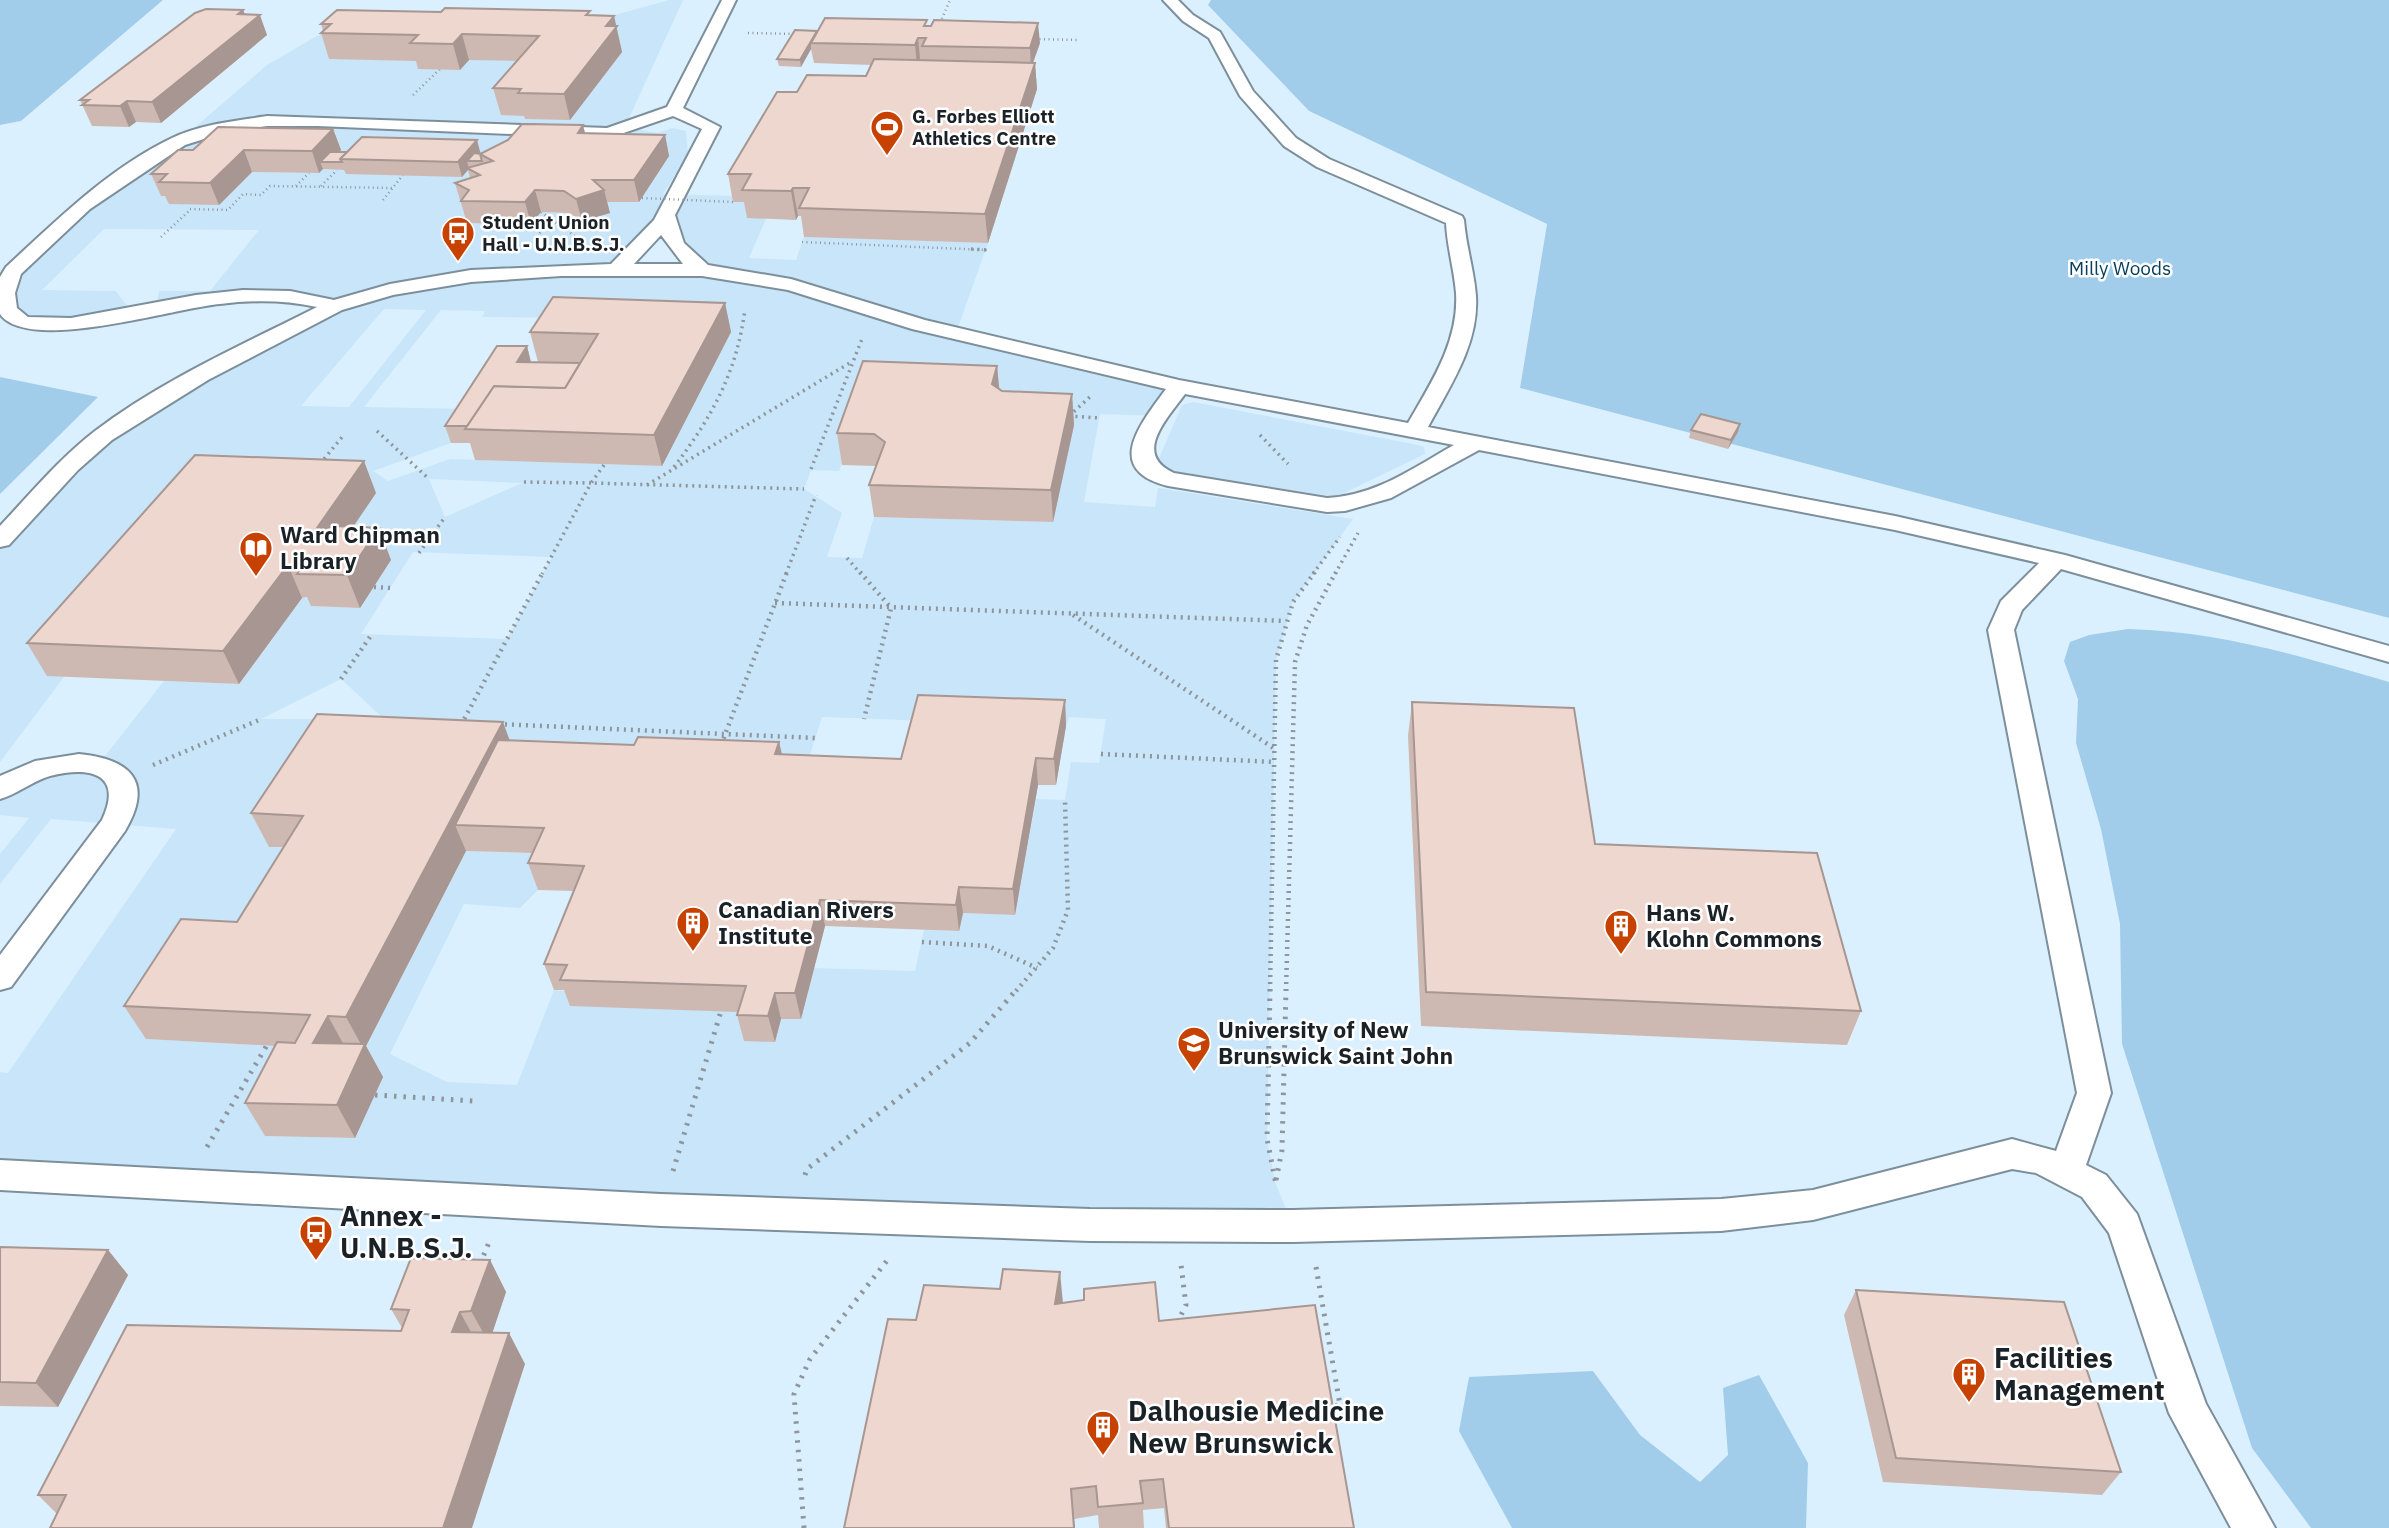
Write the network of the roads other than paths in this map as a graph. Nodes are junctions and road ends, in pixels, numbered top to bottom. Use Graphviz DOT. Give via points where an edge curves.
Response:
graph roads {
  1 [pos="729,0"];
  2 [pos="1170,0"];
  3 [pos="674,110"];
  4 [pos="666,214"];
  5 [pos="618,268"];
  6 [pos="702,270"];
  7 [pos="335,306"];
  8 [pos="1179,386"];
  9 [pos="1414,432"];
  10 [pos="1473,444"];
  11 [pos="0,540"];
  12 [pos="2056,560"];
  13 [pos="2389,654"];
  14 [pos="0,789"];
  15 [pos="0,978"];
  16 [pos="2067,1170"];
  17 [pos="0,1175"];
  18 [pos="2254,1528"];
  1 -- 3 [label="lane"];
  2 -- 9 [label="lane" via="1215,35 1246,93 1290,142 1323,163 1455,220 1465,327"];
  3 -- 4 [label="lane" via="711,127"];
  3 -- 7 [label="lane" via="609,133 267,121 199,134 152,157 84,205 13,271 4,283 1,299 9,314 20,321 41,324 240,297 296,297"];
  4 -- 5 [label="lane" via="642,250"];
  4 -- 6 [label="lane" via="667,231 675,247"];
  5 -- 6 [label="lane"];
  5 -- 7 [label="lane" via="471,276 390,290"];
  6 -- 8 [label="lane" via="791,285 873,312"];
  7 -- 11 [label="lane" via="200,375 104,435"];
  8 -- 9 [label="lane"];
  8 -- 10 [label="lane" via="1140,452 1141,463 1152,475 1354,511"];
  9 -- 10 [label="lane"];
  10 -- 12 [label="lane" via="1895,523"];
  12 -- 13 [label="lane"];
  12 -- 16 [label="lane" via="2010,607 2001,630 2094,1093"];
  14 -- 15 [label="lane" via="47,767 82,763 108,766 122,778 127,791 120,816"];
  16 -- 17 [label="lane" via="2012,1154 1813,1205 1721,1215 1293,1226 1090,1225 661,1210"];
  16 -- 18 [label="lane" via="2094,1186 2124,1225 2189,1413"];
}
